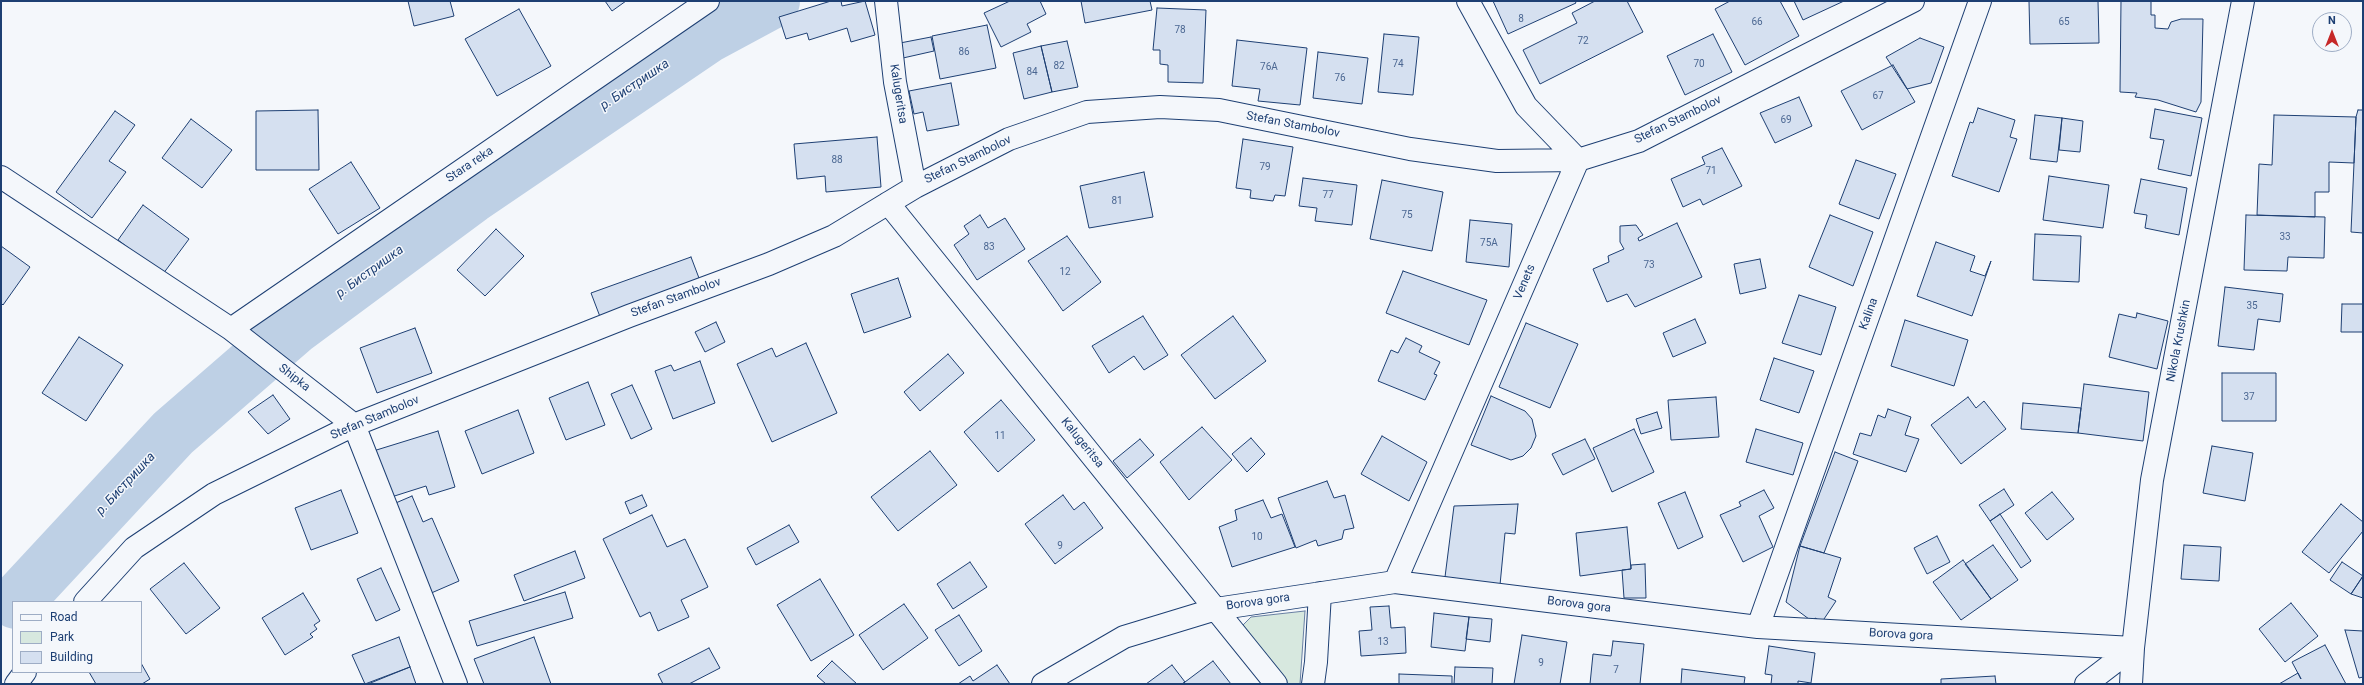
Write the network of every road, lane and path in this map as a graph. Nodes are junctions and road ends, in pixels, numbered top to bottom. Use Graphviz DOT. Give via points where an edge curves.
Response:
graph roads {
  1 [pos="708,1"];
  2 [pos="886,1"];
  3 [pos="1468,1"];
  4 [pos="1913,1"];
  5 [pos="1980,1"];
  6 [pos="2243,1"];
  7 [pos="1578,160"];
  8 [pos="1,177"];
  9 [pos="915,187"];
  10 [pos="888,203"];
  11 [pos="237,333"];
  12 [pos="354,425"];
  13 [pos="1395,582"];
  14 [pos="1320,593"];
  15 [pos="86,601"];
  16 [pos="1216,609"];
  17 [pos="1758,627"];
  18 [pos="2133,648"];
  19 [pos="24,673"];
  20 [pos="16,684"];
  21 [pos="456,684"];
  22 [pos="1043,684"];
  23 [pos="1276,684"];
  24 [pos="1313,684"];
  25 [pos="2086,684"];
  26 [pos="2131,684"];
  1 -- 11 [label="street, Stara reka"];
  2 -- 9 [label="street, Kalugeritsa" via="895,82"];
  3 -- 7 [label="street" via="1526,106"];
  4 -- 7 [label="street, Stefan Stambolov" via="1639,141"];
  5 -- 17 [label="street, Kalina"];
  6 -- 18 [label="street, Nikola Krushkin" via="2152,480"];
  7 -- 9 [label="street, Stefan Stambolov" via="1497,161 1410,149 1219,110 1160,107 1087,112 1009,139"];
  7 -- 13 [label="street, Venets"];
  8 -- 11 [label="street, Shipka"];
  9 -- 10 [label="street, Stefan Stambolov"];
  10 -- 12 [label="street, Stefan Stambolov" via="834,236 769,264 629,316"];
  10 -- 16 [label="street, Kalugeritsa"];
  11 -- 12 [label="street, Shipka"];
  12 -- 15 [label="street, Stefan Stambolov" via="214,494 134,548"];
  12 -- 21 [label="street"];
  13 -- 14 [label="street, Borova gora"];
  13 -- 17 [label="street, Borova gora"];
  14 -- 16 [label="street, Borova gora"];
  14 -- 24 [label="street"];
  16 -- 22 [label="street, Borova gora" via="1124,637"];
  16 -- 23 [label="street, Kalugeritsa"];
  17 -- 18 [label="street, Borova gora"];
  18 -- 25 [label="street"];
  18 -- 26 [label="street, Nikola Krushkin"];
  19 -- 20 [label="street"];
}
